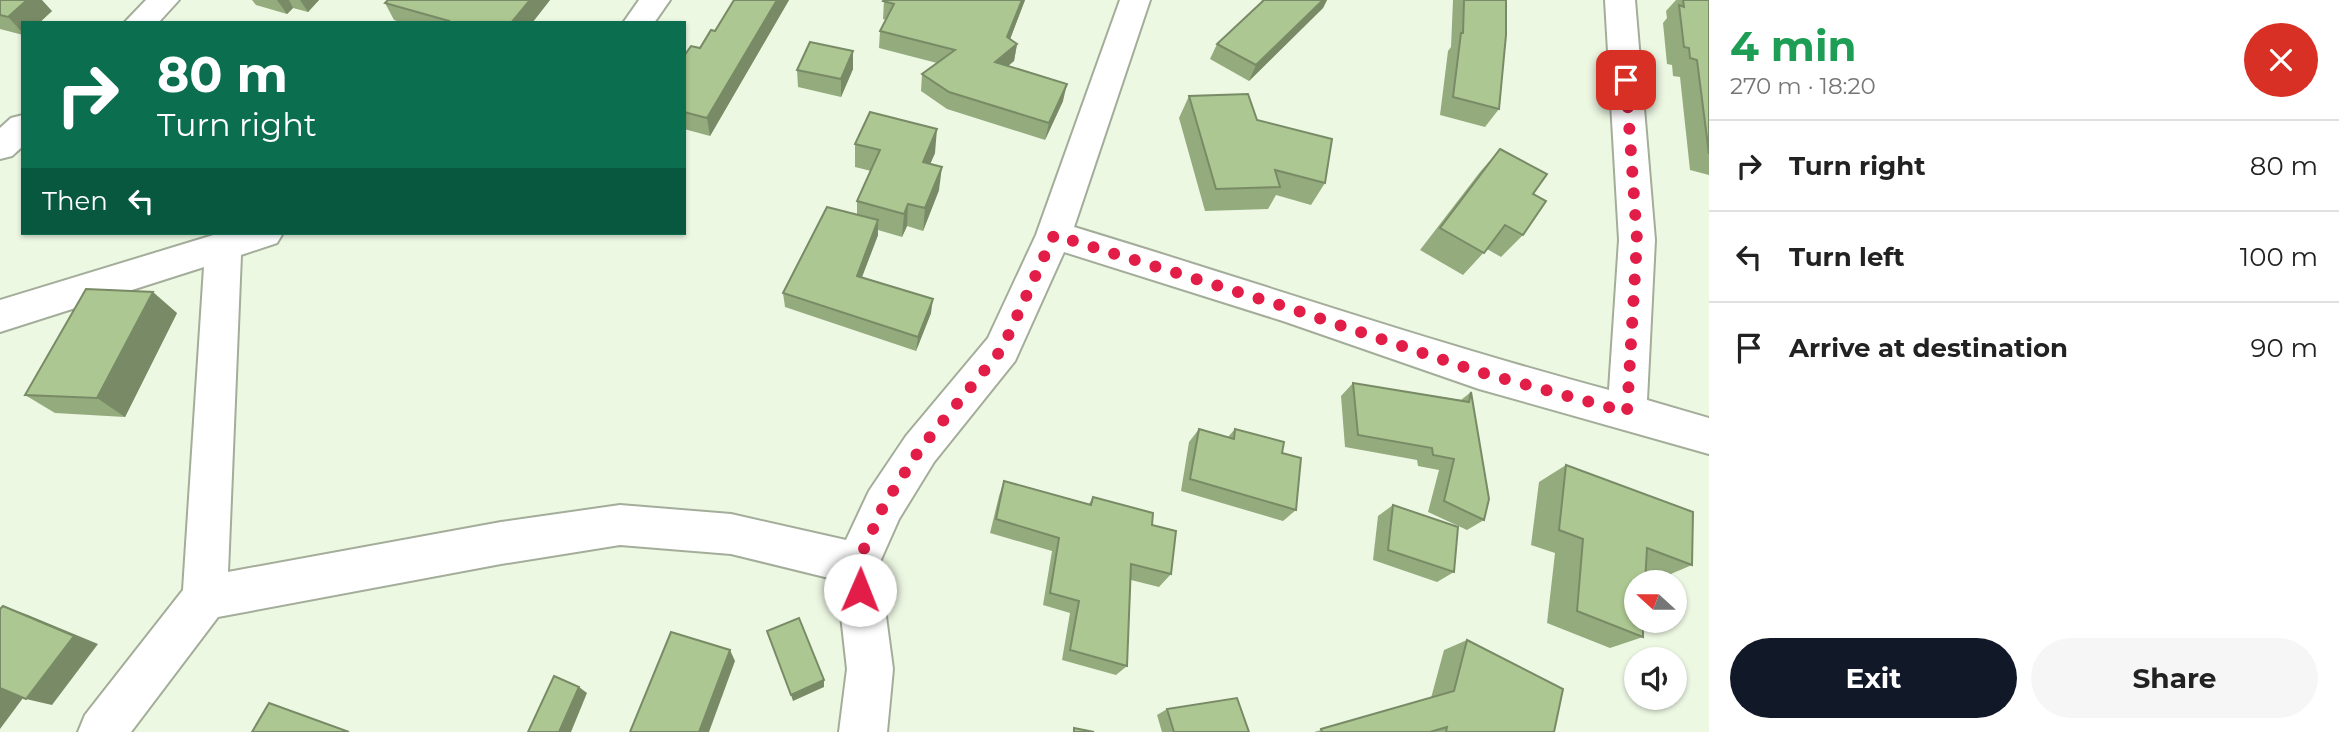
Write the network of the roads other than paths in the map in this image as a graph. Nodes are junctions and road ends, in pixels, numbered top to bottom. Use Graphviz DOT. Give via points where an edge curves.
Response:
graph roads {
  1 [pos="164,0"];
  2 [pos="655,0"];
  3 [pos="1135,0"];
  4 [pos="1620,0"];
  5 [pos="141,21"];
  6 [pos="639,21"];
  7 [pos="21,129"];
  8 [pos="0,147"];
  9 [pos="259,235"];
  10 [pos="1054,235"];
  11 [pos="223,247"];
  12 [pos="0,316"];
  13 [pos="1627,412"];
  14 [pos="1709,436"];
  15 [pos="857,564"];
  16 [pos="205,598"];
  17 [pos="102,732"];
  18 [pos="863,732"];
  1 -- 5 [label="street"];
  2 -- 6 [label="street"];
  3 -- 10 [label="street"];
  4 -- 13 [label="street" via="1637,240"];
  7 -- 8 [label="street"];
  9 -- 11 [label="street"];
  10 -- 13 [label="street" via="1479,372"];
  10 -- 15 [label="street" via="1002,349 920,449 884,505"];
  11 -- 12 [label="street"];
  11 -- 16 [label="street"];
  13 -- 14 [label="street"];
  15 -- 16 [label="street" via="731,534 620,525 501,542"];
  15 -- 18 [label="street" via="870,669"];
  16 -- 17 [label="street"];
}
